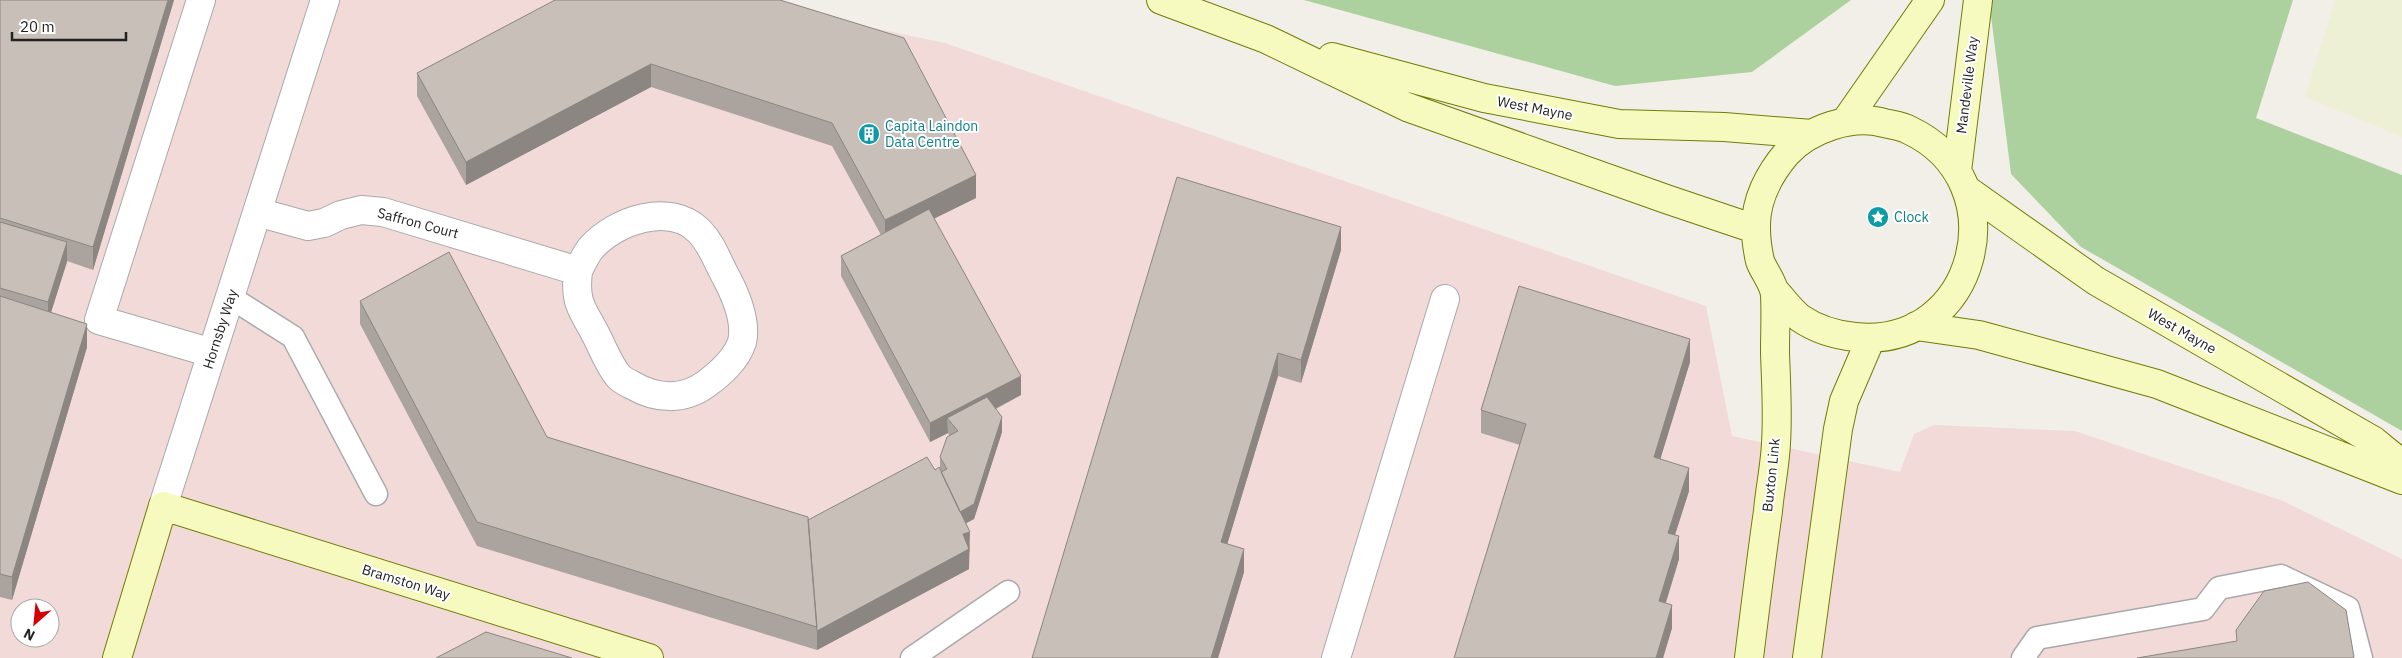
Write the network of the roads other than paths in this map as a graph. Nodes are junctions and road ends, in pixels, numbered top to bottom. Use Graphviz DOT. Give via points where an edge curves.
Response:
graph roads {
  1 [pos="201,0"];
  2 [pos="325,0"];
  3 [pos="1161,0"];
  4 [pos="1930,0"];
  5 [pos="1978,0"];
  6 [pos="1266,39"];
  7 [pos="1846,122"];
  8 [pos="1812,134"];
  9 [pos="1962,180"];
  10 [pos="257,212"];
  11 [pos="1756,228"];
  12 [pos="578,271"];
  13 [pos="1774,291"];
  14 [pos="230,297"];
  15 [pos="1445,299"];
  16 [pos="1916,326"];
  17 [pos="1871,338"];
  18 [pos="212,353"];
  19 [pos="2402,464"];
  20 [pos="2402,480"];
  21 [pos="376,494"];
  22 [pos="163,506"];
  23 [pos="1008,592"];
  24 [pos="117,658"];
  25 [pos="649,658"];
  26 [pos="912,658"];
  27 [pos="1336,658"];
  28 [pos="1749,658"];
  29 [pos="1808,658"];
  30 [pos="2023,658"];
  31 [pos="2361,658"];
  1 -- 18 [label="street" via="99,320"];
  2 -- 10 [label="street, Hornsby Way"];
  3 -- 6 [label="main road, West Mayne"];
  4 -- 7 [label="main road"];
  5 -- 9 [label="main road, Mandeville Way"];
  6 -- 8 [label="main road, West Mayne" via="1484,98 1619,124"];
  6 -- 11 [label="main road, West Mayne" via="1407,107"];
  7 -- 8 [label="main road"];
  7 -- 9 [label="main road" via="1878,121 1909,129 1936,146"];
  8 -- 11 [label="main road" via="1789,151 1771,174 1759,200"];
  9 -- 16 [label="main road" via="1974,221 1972,253 1961,282 1942,307"];
  9 -- 19 [label="main road, West Mayne" via="2096,281 2374,441"];
  10 -- 12 [label="street, Saffron Court" via="308,226 361,210 383,212"];
  10 -- 14 [label="street, Hornsby Way"];
  11 -- 13 [label="main road" via="1760,261"];
  12 -- 12 [label="street" via="590,250 612,231 648,217 686,221 711,246 734,292 743,327 742,341 724,370 689,394 674,397 642,391 620,378 608,361 582,311 576,292"];
  13 -- 17 [label="main road" via="1809,322 1834,334"];
  13 -- 28 [label="main road, Buxton Link" via="1776,442"];
  14 -- 18 [label="street, Hornsby Way"];
  14 -- 21 [label="lane" via="292,337"];
  15 -- 27 [label="street"];
  16 -- 17 [label="main road" via="1895,335"];
  16 -- 20 [label="main road" via="2004,341 2157,384"];
  17 -- 29 [label="main road" via="1844,402 1838,429"];
  18 -- 22 [label="street, Hornsby Way"];
  22 -- 24 [label="main road, Hornsby Way"];
  22 -- 25 [label="main road, Bramston Way"];
  23 -- 26 [label="lane"];
  30 -- 31 [label="lane" via="2037,638 2203,609 2219,588 2282,576 2348,608"];
}
